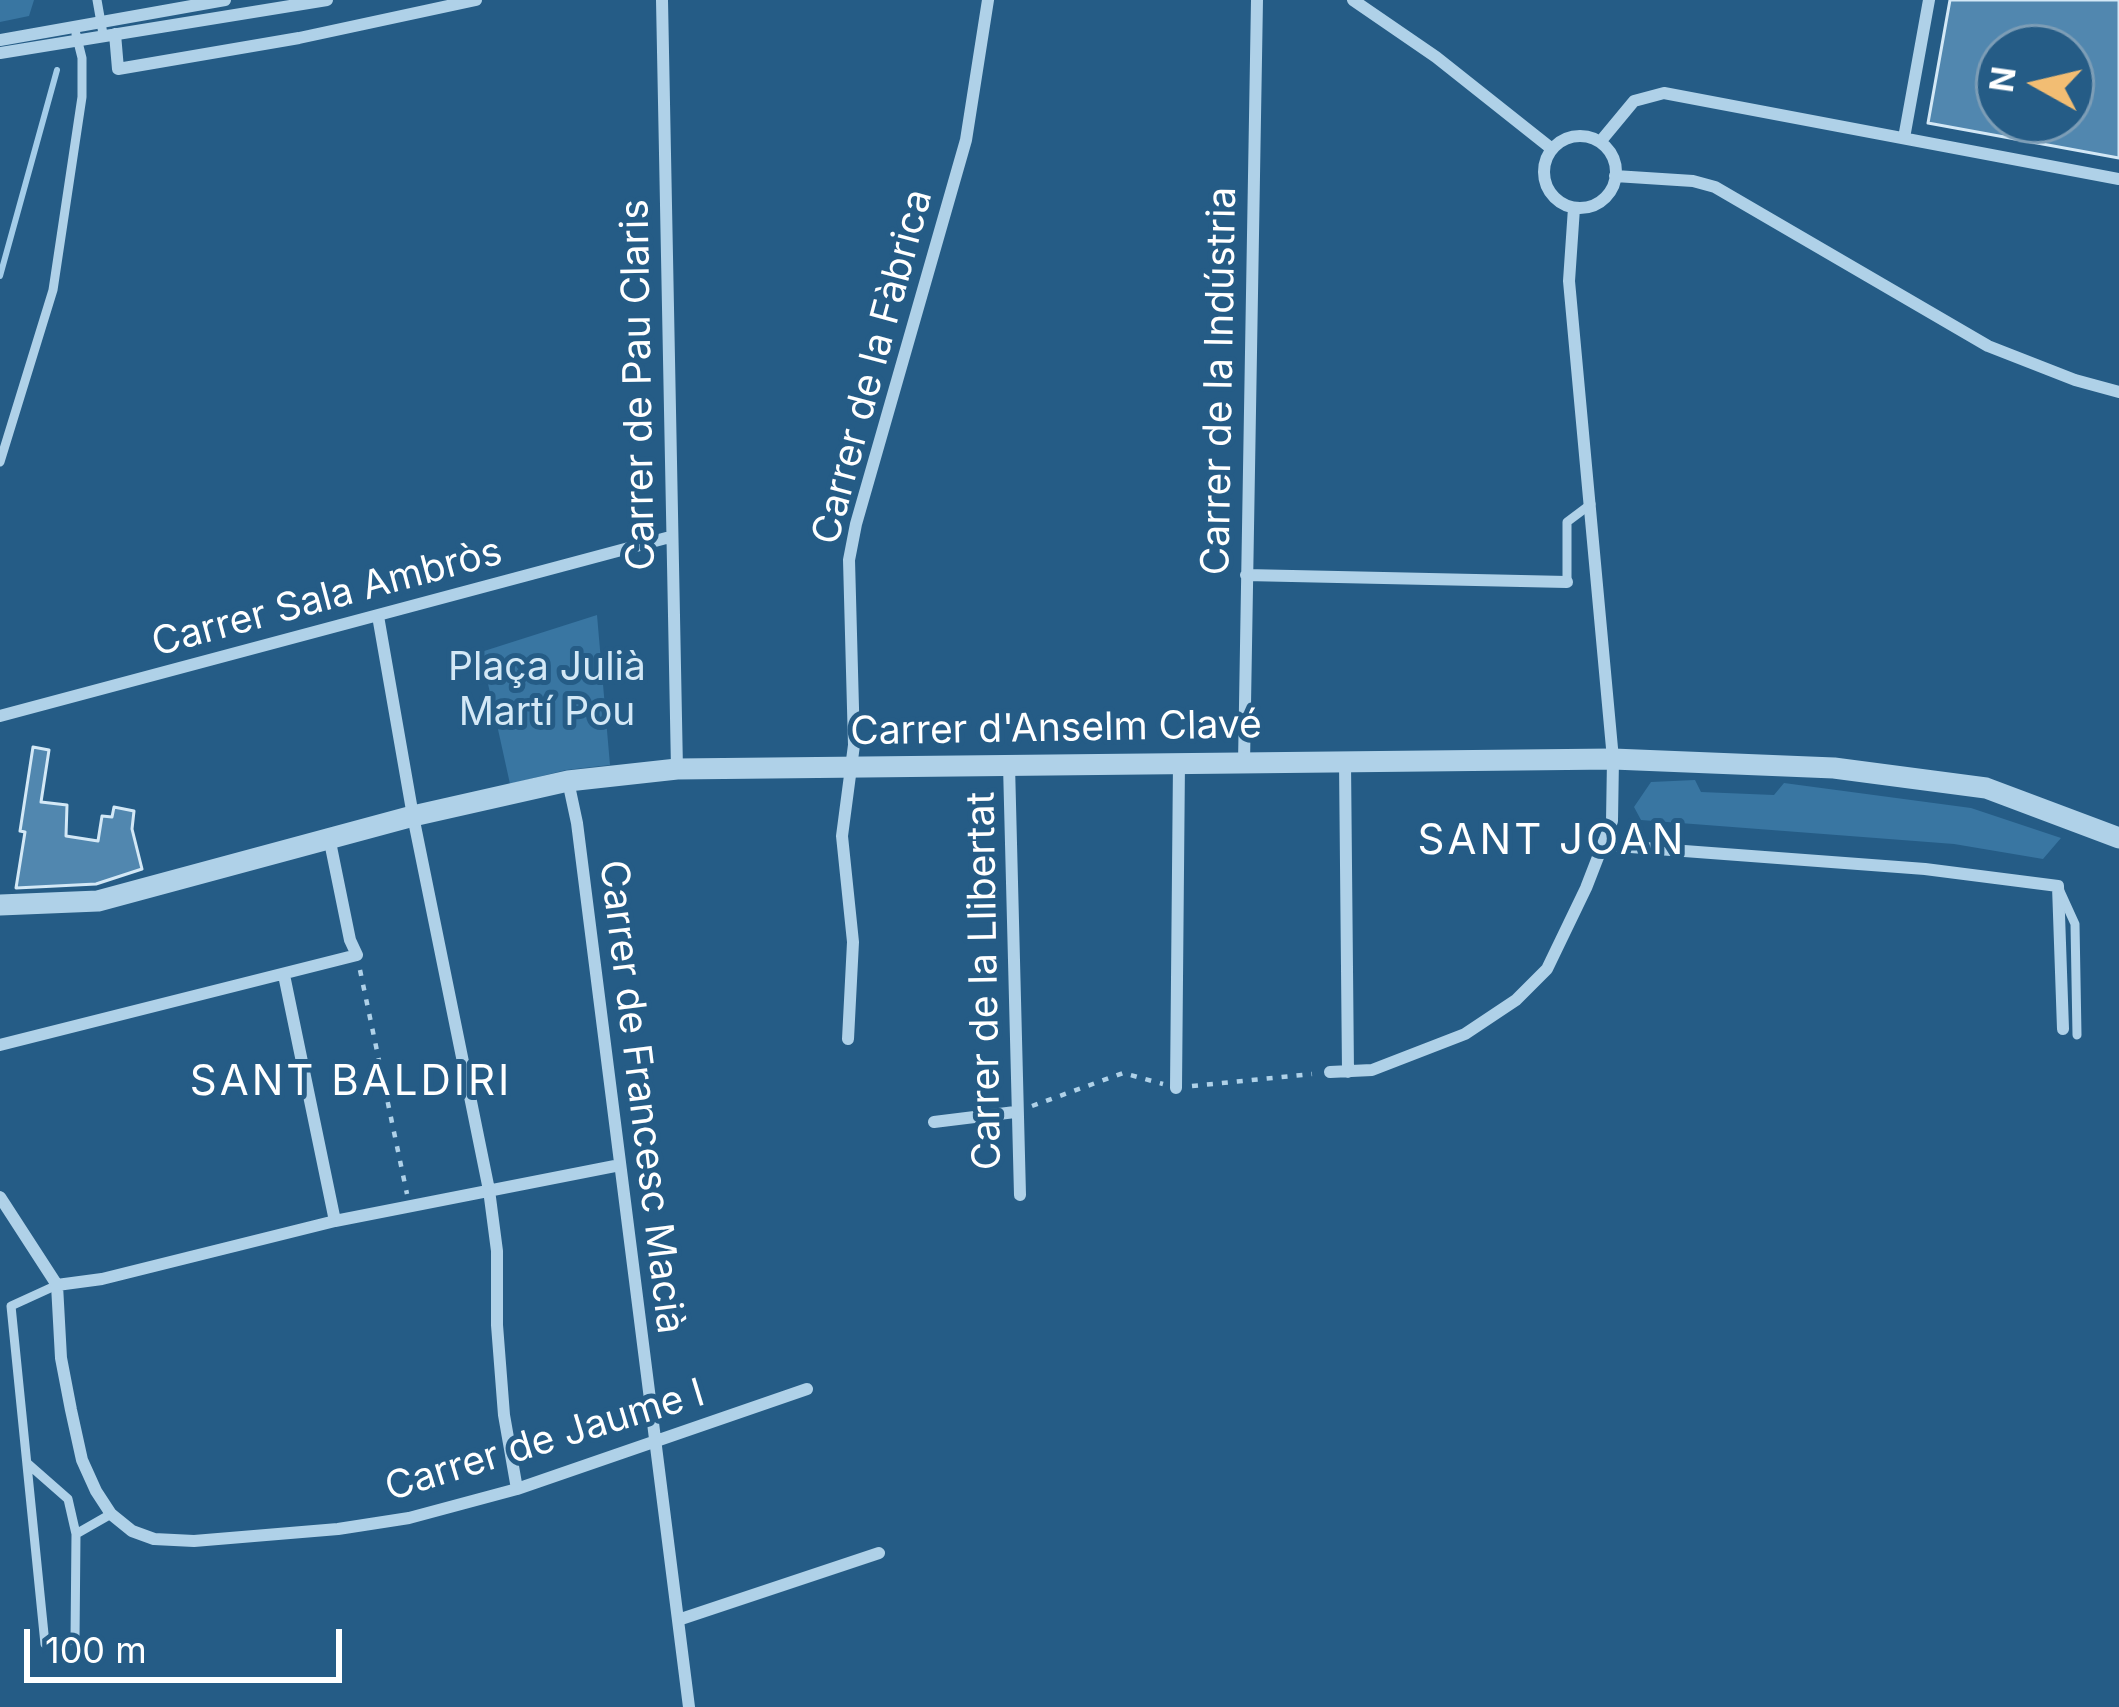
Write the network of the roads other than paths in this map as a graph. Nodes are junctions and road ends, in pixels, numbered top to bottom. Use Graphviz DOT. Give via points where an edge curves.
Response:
graph roads {
  1 [pos="97,0"];
  2 [pos="225,0"];
  3 [pos="327,0"];
  4 [pos="476,0"];
  5 [pos="662,0"];
  6 [pos="988,0"];
  7 [pos="1257,0"];
  8 [pos="1352,0"];
  9 [pos="1929,0"];
  10 [pos="106,30"];
  11 [pos="76,33"];
  12 [pos="0,40"];
  13 [pos="0,53"];
  14 [pos="1904,139"];
  15 [pos="1600,142"];
  16 [pos="1552,148"];
  17 [pos="1615,176"];
  18 [pos="2119,179"];
  19 [pos="1574,208"];
  20 [pos="2119,392"];
  21 [pos="0,462"];
  22 [pos="1592,504"];
  23 [pos="670,537"];
  24 [pos="1246,574"];
  25 [pos="1568,582"];
  26 [pos="378,616"];
  27 [pos="0,716"];
  28 [pos="1613,759"];
  29 [pos="1179,762"];
  30 [pos="1345,762"];
  31 [pos="1244,763"];
  32 [pos="1010,765"];
  33 [pos="848,768"];
  34 [pos="676,769"];
  35 [pos="568,781"];
  36 [pos="412,816"];
  37 [pos="329,838"];
  38 [pos="2119,838"];
  39 [pos="1604,844"];
  40 [pos="2058,886"];
  41 [pos="0,905"];
  42 [pos="284,975"];
  43 [pos="2063,1029"];
  44 [pos="2077,1034"];
  45 [pos="848,1040"];
  46 [pos="0,1045"];
  47 [pos="1330,1072"];
  48 [pos="1348,1072"];
  49 [pos="1175,1088"];
  50 [pos="1016,1112"];
  51 [pos="934,1122"];
  52 [pos="620,1165"];
  53 [pos="488,1190"];
  54 [pos="1020,1195"];
  55 [pos="0,1197"];
  56 [pos="335,1221"];
  57 [pos="57,1285"];
  58 [pos="807,1389"];
  59 [pos="653,1443"];
  60 [pos="27,1463"];
  61 [pos="517,1489"];
  62 [pos="111,1514"];
  63 [pos="76,1534"];
  64 [pos="879,1553"];
  65 [pos="678,1620"];
  66 [pos="689,1707"];
  1 -- 10 [label="lane"];
  2 -- 10 [label="street"];
  3 -- 10 [label="street"];
  4 -- 10 [label="street" via="118,70"];
  5 -- 23 [label="street, Carrer de Pau Claris"];
  6 -- 33 [label="street, Carrer de la Fàbrica" via="966,140 853,542"];
  7 -- 24 [label="street, Carrer de la Indústria"];
  8 -- 16 [label="street"];
  9 -- 14 [label="street"];
  10 -- 11 [label="street"];
  11 -- 12 [label="street"];
  11 -- 13 [label="street"];
  11 -- 21 [label="lane" via="82,97 53,290"];
  14 -- 15 [label="street" via="1664,93 1634,101"];
  14 -- 18 [label="street"];
  15 -- 16 [label="street" via="1577,135"];
  15 -- 17 [label="street"];
  16 -- 19 [label="street" via="1546,184"];
  17 -- 19 [label="street" via="1599,203"];
  17 -- 20 [label="street" via="1715,187 1988,346"];
  19 -- 22 [label="street" via="1569,280"];
  22 -- 25 [label="lane" via="1567,522"];
  22 -- 28 [label="street"];
  23 -- 26 [label="street, Carrer Sala Ambròs"];
  23 -- 34 [label="street, Carrer de Pau Claris"];
  24 -- 25 [label="street"];
  24 -- 31 [label="street, Carrer de la Indústria"];
  26 -- 27 [label="street, Carrer Sala Ambròs"];
  26 -- 36 [label="street"];
  28 -- 30 [label="street, Carrer d'Anselm Clavé"];
  28 -- 38 [label="street, Carrer d'Anselm Clavé" via="1834,768 1986,788"];
  28 -- 39 [label="street"];
  29 -- 31 [label="street, Carrer d'Anselm Clavé"];
  29 -- 32 [label="street, Carrer d'Anselm Clavé"];
  29 -- 49 [label="street"];
  30 -- 31 [label="street, Carrer d'Anselm Clavé"];
  30 -- 48 [label="street"];
  32 -- 33 [label="street, Carrer d'Anselm Clavé"];
  32 -- 50 [label="street, Carrer de la Llibertat"];
  33 -- 34 [label="street, Carrer d'Anselm Clavé"];
  33 -- 45 [label="street, Carrer de la Fàbrica"];
  34 -- 35 [label="street, Carrer d'Anselm Clavé"];
  35 -- 36 [label="street, Carrer d'Anselm Clavé"];
  35 -- 52 [label="street, Carrer de Francesc Macià"];
  36 -- 37 [label="street, Carrer d'Anselm Clavé"];
  36 -- 53 [label="street"];
  37 -- 41 [label="street, Carrer d'Anselm Clavé" via="98,902"];
  37 -- 42 [label="street" via="357,955"];
  39 -- 40 [label="street"];
  39 -- 48 [label="street" via="1547,969 1516,1000 1465,1034"];
  40 -- 43 [label="street"];
  40 -- 44 [label="lane" via="2075,924"];
  42 -- 46 [label="street"];
  42 -- 56 [label="street"];
  47 -- 48 [label="street"];
  50 -- 51 [label="street"];
  50 -- 54 [label="street, Carrer de la Llibertat"];
  52 -- 53 [label="street"];
  52 -- 59 [label="street, Carrer de Francesc Macià"];
  53 -- 56 [label="street"];
  53 -- 61 [label="street"];
  55 -- 57 [label="street"];
  56 -- 57 [label="street"];
  57 -- 60 [label="lane" via="11,1306"];
  57 -- 62 [label="street" via="70,1411 82,1460"];
  58 -- 59 [label="street, Carrer de Jaume I"];
  59 -- 61 [label="street, Carrer de Jaume I"];
  59 -- 65 [label="street, Carrer de Francesc Macià"];
  60 -- 63 [label="lane" via="68,1499"];
  60 -- 63 [label="lane" via="45,1644 75,1640"];
  61 -- 62 [label="street, Carrer de Jaume I" via="409,1518 194,1541 154,1539"];
  62 -- 63 [label="lane"];
  64 -- 65 [label="street"];
  65 -- 66 [label="street, Carrer de Francesc Macià"];
}
